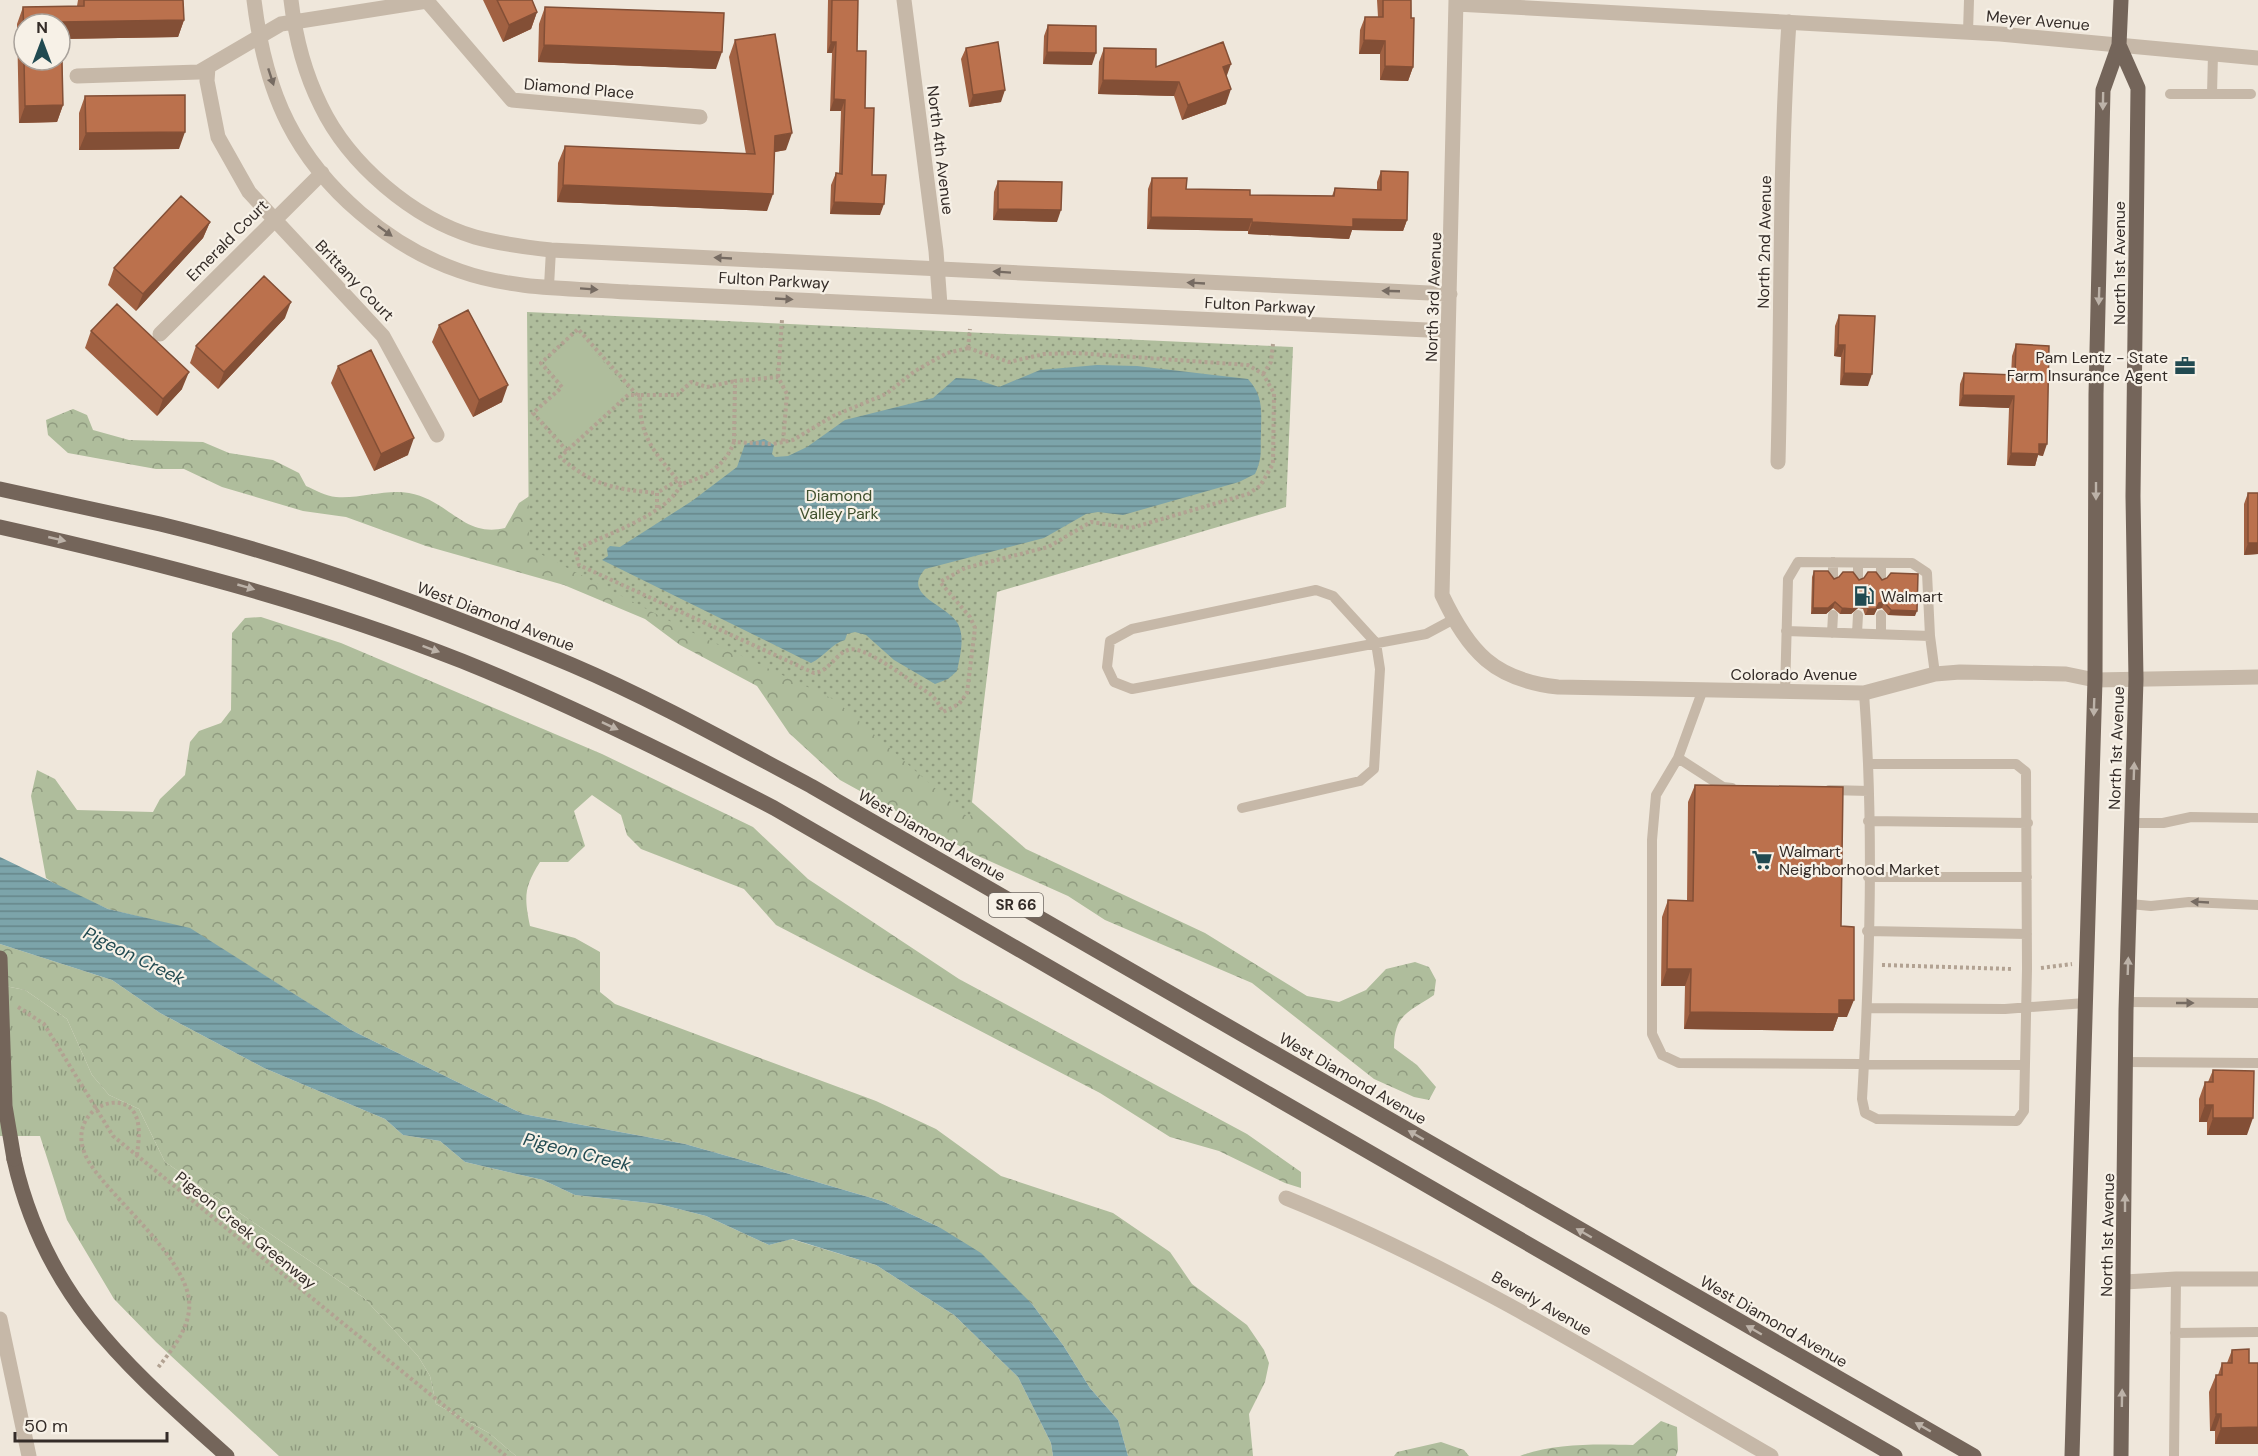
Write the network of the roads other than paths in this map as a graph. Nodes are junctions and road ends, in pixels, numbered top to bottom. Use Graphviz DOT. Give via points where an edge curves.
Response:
graph roads {
  1 [pos="254,0"];
  2 [pos="291,0"];
  3 [pos="904,0"];
  4 [pos="1969,0"];
  5 [pos="2121,0"];
  6 [pos="427,1"];
  7 [pos="1456,2"];
  8 [pos="294,22"];
  9 [pos="1789,22"];
  10 [pos="1968,32"];
  11 [pos="259,36"];
  12 [pos="2119,45"];
  13 [pos="2213,54"];
  14 [pos="2258,57"];
  15 [pos="208,67"];
  16 [pos="77,76"];
  17 [pos="2170,94"];
  18 [pos="2212,94"];
  19 [pos="2251,94"];
  20 [pos="700,117"];
  21 [pos="321,173"];
  22 [pos="272,220"];
  23 [pos="551,250"];
  24 [pos="938,268"];
  25 [pos="549,286"];
  26 [pos="1449,294"];
  27 [pos="940,305"];
  28 [pos="1448,331"];
  29 [pos="160,334"];
  30 [pos="438,435"];
  31 [pos="1778,462"];
  32 [pos="0,489"];
  33 [pos="0,526"];
  34 [pos="1833,562"];
  35 [pos="1858,563"];
  36 [pos="1881,563"];
  37 [pos="1833,577"];
  38 [pos="1858,578"];
  39 [pos="1881,578"];
  40 [pos="1442,595"];
  41 [pos="1833,615"];
  42 [pos="1858,615"];
  43 [pos="1881,615"];
  44 [pos="1454,619"];
  45 [pos="1786,631"];
  46 [pos="1832,633"];
  47 [pos="1857,633"];
  48 [pos="1881,634"];
  49 [pos="1930,636"];
  50 [pos="1376,644"];
  51 [pos="1935,674"];
  52 [pos="2258,677"];
  53 [pos="2136,679"];
  54 [pos="2095,680"];
  55 [pos="1702,692"];
  56 [pos="1785,693"];
  57 [pos="1864,693"];
  58 [pos="1678,758"];
  59 [pos="1869,764"];
  60 [pos="1746,788"];
  61 [pos="1813,790"];
  62 [pos="1869,791"];
  63 [pos="1242,808"];
  64 [pos="2258,818"];
  65 [pos="1868,821"];
  66 [pos="2028,823"];
  67 [pos="2132,823"];
  68 [pos="1868,877"];
  69 [pos="2028,877"];
  70 [pos="2130,904"];
  71 [pos="2258,905"];
  72 [pos="1867,931"];
  73 [pos="2027,934"];
  74 [pos="0,958"];
  75 [pos="2127,1002"];
  76 [pos="2085,1003"];
  77 [pos="2258,1003"];
  78 [pos="1867,1008"];
  79 [pos="2027,1008"];
  80 [pos="2126,1062"];
  81 [pos="2258,1063"];
  82 [pos="1864,1065"];
  83 [pos="2025,1065"];
  84 [pos="1286,1198"];
  85 [pos="2176,1279"];
  86 [pos="2258,1280"];
  87 [pos="2125,1282"];
  88 [pos="0,1319"];
  89 [pos="2175,1332"];
  90 [pos="2258,1332"];
  91 [pos="29,1456"];
  92 [pos="227,1456"];
  93 [pos="1770,1456"];
  94 [pos="1895,1456"];
  95 [pos="1974,1456"];
  96 [pos="2072,1456"];
  97 [pos="2121,1456"];
  98 [pos="2174,1456"];
  1 -- 11 [label="street, Fulton Parkway"];
  2 -- 8 [label="street, Fulton Parkway"];
  3 -- 24 [label="street, North 4th Avenue"];
  4 -- 10 [label="lane"];
  5 -- 12 [label="main road, North 1st Avenue"];
  6 -- 8 [label="street"];
  6 -- 20 [label="street, Diamond Place" via="512,100"];
  7 -- 9 [label="street, Meyer Avenue"];
  7 -- 26 [label="street, North 3rd Avenue"];
  8 -- 11 [label="street"];
  8 -- 23 [label="street, Fulton Parkway" via="320,106 371,172 420,211 450,227 514,246"];
  9 -- 10 [label="street, Meyer Avenue"];
  9 -- 31 [label="street, North 2nd Avenue"];
  10 -- 12 [label="street, Meyer Avenue"];
  11 -- 15 [label="street"];
  11 -- 21 [label="street, Fulton Parkway, one-way" via="287,122"];
  12 -- 13 [label="street, Meyer Avenue"];
  12 -- 53 [label="main road, North 1st Avenue" via="2138,88 2133,496"];
  12 -- 54 [label="main road, North 1st Avenue, one-way" via="2103,90"];
  13 -- 14 [label="street, Meyer Avenue"];
  13 -- 18 [label="lane"];
  15 -- 16 [label="street" via="183,75"];
  15 -- 22 [label="street, Brittany Court" via="218,137 249,192"];
  17 -- 18 [label="lane"];
  18 -- 19 [label="lane"];
  21 -- 22 [label="street, Emerald Court"];
  21 -- 25 [label="street, Fulton Parkway, one-way" via="375,224 434,260 461,272 507,283"];
  22 -- 29 [label="street, Emerald Court"];
  22 -- 30 [label="street, Brittany Court" via="383,336"];
  24 -- 23 [label="street, Fulton Parkway, one-way"];
  23 -- 25 [label="lane"];
  26 -- 24 [label="street, Fulton Parkway, one-way"];
  24 -- 27 [label="street, North 4th Avenue"];
  25 -- 27 [label="street, Fulton Parkway, one-way"];
  26 -- 28 [label="street, North 3rd Avenue"];
  27 -- 28 [label="street, Fulton Parkway"];
  28 -- 40 [label="street, North 3rd Avenue"];
  95 -- 32 [label="main road, West Diamond Avenue / SR 66, one-way" via="811,786 680,716 532,649 301,564 161,525"];
  33 -- 94 [label="main road, SR 66, one-way" via="159,563 372,628 548,697 652,745 785,814"];
  34 -- 35 [label="lane"];
  34 -- 37 [label="lane"];
  34 -- 45 [label="lane" via="1798,562 1788,579"];
  35 -- 36 [label="lane"];
  35 -- 38 [label="lane"];
  36 -- 39 [label="lane"];
  36 -- 49 [label="lane" via="1912,563 1928,573"];
  40 -- 44 [label="street, Colorado Avenue"];
  41 -- 46 [label="lane"];
  42 -- 47 [label="lane"];
  43 -- 48 [label="lane"];
  44 -- 50 [label="lane" via="1426,634"];
  44 -- 55 [label="street, Colorado Avenue" via="1473,647 1495,669 1528,684"];
  45 -- 46 [label="lane"];
  45 -- 56 [label="lane"];
  46 -- 47 [label="lane"];
  47 -- 48 [label="lane"];
  48 -- 49 [label="lane"];
  49 -- 51 [label="lane"];
  50 -- 50 [label="lane" via="1132,689 1114,682 1107,667 1110,641 1132,629 1316,590 1333,596"];
  50 -- 63 [label="lane" via="1380,669 1374,769 1360,781"];
  51 -- 54 [label="street, Colorado Avenue" via="2066,674"];
  51 -- 57 [label="street, Colorado Avenue"];
  52 -- 53 [label="street, Colorado Avenue"];
  53 -- 54 [label="street, Colorado Avenue"];
  67 -- 53 [label="main road, North 1st Avenue, one-way"];
  54 -- 76 [label="main road, North 1st Avenue, one-way"];
  55 -- 56 [label="street, Colorado Avenue"];
  55 -- 58 [label="lane"];
  56 -- 57 [label="street, Colorado Avenue"];
  57 -- 59 [label="lane"];
  58 -- 60 [label="lane" via="1723,787"];
  58 -- 82 [label="lane" via="1656,795 1652,840 1652,1034 1662,1055 1678,1063"];
  59 -- 62 [label="lane"];
  59 -- 66 [label="lane" via="2016,764 2026,772"];
  61 -- 62 [label="lane"];
  62 -- 65 [label="lane"];
  64 -- 67 [label="lane" via="2191,817 2163,823"];
  65 -- 66 [label="lane"];
  65 -- 68 [label="lane"];
  66 -- 69 [label="lane"];
  67 -- 70 [label="main road, North 1st Avenue"];
  68 -- 69 [label="lane"];
  68 -- 72 [label="lane"];
  69 -- 73 [label="lane"];
  71 -- 70 [label="lane, one-way"];
  75 -- 70 [label="main road, North 1st Avenue, one-way"];
  72 -- 73 [label="lane"];
  72 -- 78 [label="lane"];
  73 -- 79 [label="lane"];
  74 -- 92 [label="main road, bridge" via="5,1106 22,1195 50,1260 106,1342"];
  75 -- 77 [label="lane, one-way"];
  75 -- 80 [label="main road, North 1st Avenue"];
  76 -- 79 [label="lane"];
  76 -- 96 [label="main road, North 1st Avenue"];
  78 -- 79 [label="lane"];
  78 -- 82 [label="lane"];
  79 -- 83 [label="lane"];
  80 -- 81 [label="lane"];
  87 -- 80 [label="main road, North 1st Avenue, one-way"];
  82 -- 83 [label="lane"];
  82 -- 83 [label="lane" via="1865,1113 1877,1119 2017,1121 2024,1111"];
  84 -- 93 [label="street, Beverly Avenue" via="1392,1243 1481,1288"];
  85 -- 86 [label="street"];
  85 -- 87 [label="street"];
  85 -- 89 [label="lane"];
  97 -- 87 [label="main road, North 1st Avenue, one-way"];
  88 -- 91 [label="street"];
  89 -- 90 [label="lane"];
  89 -- 98 [label="lane"];
}
